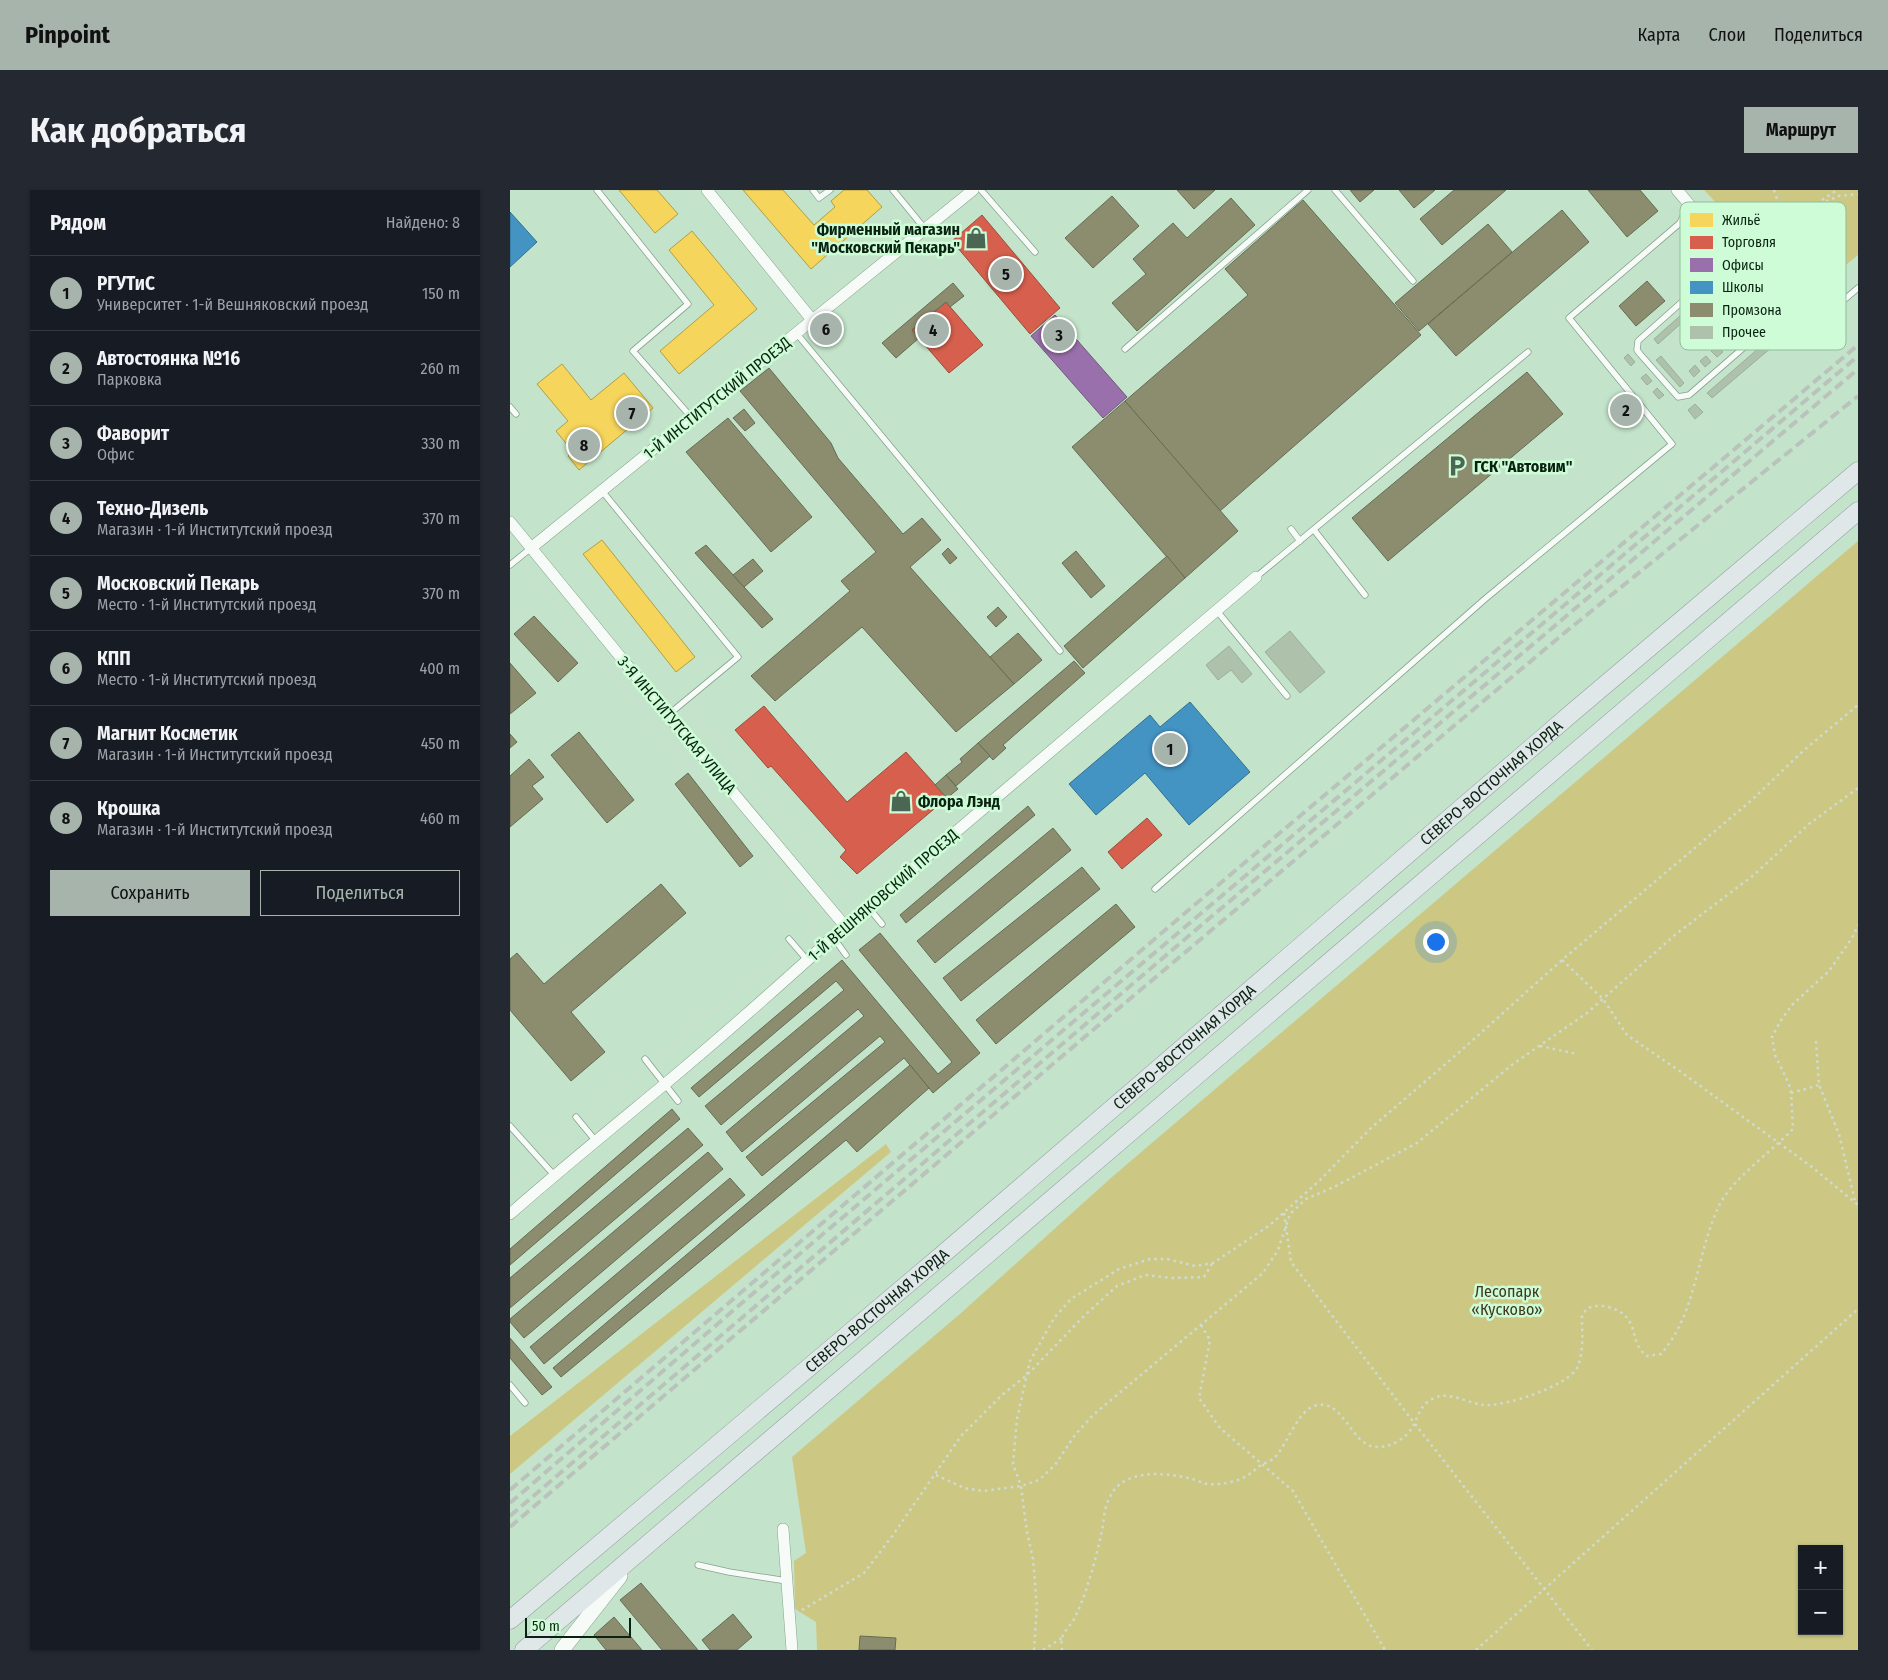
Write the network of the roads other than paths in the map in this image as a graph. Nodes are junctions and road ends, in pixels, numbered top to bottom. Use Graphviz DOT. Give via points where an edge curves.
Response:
graph roads {
  1 [pos="597,190"];
  2 [pos="707,190"];
  3 [pos="813,190"];
  4 [pos="830,190"];
  5 [pos="894,190"];
  6 [pos="973,190"];
  7 [pos="981,190"];
  8 [pos="1308,190"];
  9 [pos="1335,190"];
  10 [pos="1677,190"];
  11 [pos="1687,202"];
  12 [pos="1680,223"];
  13 [pos="925,229"];
  14 [pos="1035,252"];
  15 [pos="1413,281"];
  16 [pos="1858,288"];
  17 [pos="1846,298"];
  18 [pos="1680,304"];
  19 [pos="813,321"];
  20 [pos="797,334"];
  21 [pos="1124,349"];
  22 [pos="1741,350"];
  23 [pos="1528,352"];
  24 [pos="510,407"];
  25 [pos="516,414"];
  26 [pos="692,418"];
  27 [pos="1858,471"];
  28 [pos="602,491"];
  29 [pos="1858,512"];
  30 [pos="510,522"];
  31 [pos="1291,529"];
  32 [pos="1314,530"];
  33 [pos="1300,541"];
  34 [pos="531,548"];
  35 [pos="510,565"];
  36 [pos="1256,578"];
  37 [pos="1365,595"];
  38 [pos="1217,611"];
  39 [pos="1060,651"];
  40 [pos="1287,696"];
  41 [pos="668,715"];
  42 [pos="1155,889"];
  43 [pos="864,910"];
  44 [pos="882,924"];
  45 [pos="845,926"];
  46 [pos="833,937"];
  47 [pos="789,939"];
  48 [pos="846,955"];
  49 [pos="808,960"];
  50 [pos="647,1062"];
  51 [pos="664,1085"];
  52 [pos="678,1101"];
  53 [pos="578,1120"];
  54 [pos="510,1126"];
  55 [pos="596,1140"];
  56 [pos="554,1176"];
  57 [pos="510,1214"];
  58 [pos="510,1385"];
  59 [pos="525,1403"];
  60 [pos="783,1529"];
  61 [pos="646,1546"];
  62 [pos="698,1565"];
  63 [pos="787,1581"];
  64 [pos="510,1620"];
  65 [pos="524,1650"];
  66 [pos="562,1650"];
  67 [pos="792,1650"];
  1 -- 26 [label="lane" via="688,304 634,351"];
  2 -- 19 [label="street"];
  3 -- 4 [label="lane" via="819,198"];
  5 -- 13 [label="lane"];
  6 -- 13 [label="street, 1-Й ИНСТИТУТСКИЙ ПРОЕЗД"];
  7 -- 14 [label="lane"];
  8 -- 21 [label="lane"];
  9 -- 15 [label="lane"];
  10 -- 11 [label="street"];
  12 -- 42 [label="lane" via="1569,318 1672,444 1485,599"];
  13 -- 19 [label="street, 1-Й ИНСТИТУТСКИЙ ПРОЕЗД"];
  16 -- 17 [label="lane"];
  18 -- 22 [label="lane" via="1638,341 1637,350 1678,397 1689,396"];
  19 -- 20 [label="street, 1-Й ИНСТИТУТСКИЙ ПРОЕЗД"];
  20 -- 26 [label="street, 1-Й ИНСТИТУТСКИЙ ПРОЕЗД"];
  20 -- 39 [label="lane"];
  23 -- 32 [label="lane"];
  24 -- 25 [label="lane"];
  26 -- 28 [label="street, 1-Й ИНСТИТУТСКИЙ ПРОЕЗД"];
  27 -- 64 [label="main road, СЕВЕРО-ВОСТОЧНАЯ ХОРДА"];
  28 -- 34 [label="street, 1-Й ИНСТИТУТСКИЙ ПРОЕЗД"];
  28 -- 41 [label="lane" via="738,657"];
  29 -- 61 [label="main road, СЕВЕРО-ВОСТОЧНАЯ ХОРДА"];
  30 -- 34 [label="street, 3-Я ИНСТИТУТСКАЯ УЛИЦА"];
  31 -- 33 [label="lane"];
  32 -- 33 [label="lane"];
  32 -- 37 [label="lane"];
  33 -- 36 [label="lane"];
  34 -- 35 [label="lane"];
  34 -- 41 [label="street, 3-Я ИНСТИТУТСКАЯ УЛИЦА"];
  36 -- 38 [label="street, 1-Й ВЕШНЯКОВСКИЙ ПРОЕЗД"];
  38 -- 40 [label="lane"];
  38 -- 43 [label="street, 1-Й ВЕШНЯКОВСКИЙ ПРОЕЗД"];
  41 -- 45 [label="street, 3-Я ИНСТИТУТСКАЯ УЛИЦА"];
  43 -- 44 [label="lane"];
  43 -- 45 [label="street, 1-Й ВЕШНЯКОВСКИЙ ПРОЕЗД"];
  45 -- 46 [label="street, 1-Й ВЕШНЯКОВСКИЙ ПРОЕЗД"];
  46 -- 48 [label="lane"];
  46 -- 49 [label="street, 1-Й ВЕШНЯКОВСКИЙ ПРОЕЗД"];
  47 -- 49 [label="lane"];
  49 -- 51 [label="street, 1-Й ВЕШНЯКОВСКИЙ ПРОЕЗД"];
  50 -- 51 [label="lane"];
  51 -- 52 [label="lane"];
  51 -- 55 [label="street, 1-Й ВЕШНЯКОВСКИЙ ПРОЕЗД"];
  53 -- 55 [label="lane"];
  54 -- 56 [label="lane"];
  55 -- 56 [label="street, 1-Й ВЕШНЯКОВСКИЙ ПРОЕЗД"];
  56 -- 57 [label="street, 1-Й ВЕШНЯКОВСКИЙ ПРОЕЗД"];
  58 -- 59 [label="lane"];
  60 -- 63 [label="street"];
  61 -- 65 [label="main road, СЕВЕРО-ВОСТОЧНАЯ ХОРДА"];
  61 -- 66 [label="main road"];
  62 -- 63 [label="lane"];
  63 -- 67 [label="street"];
}
